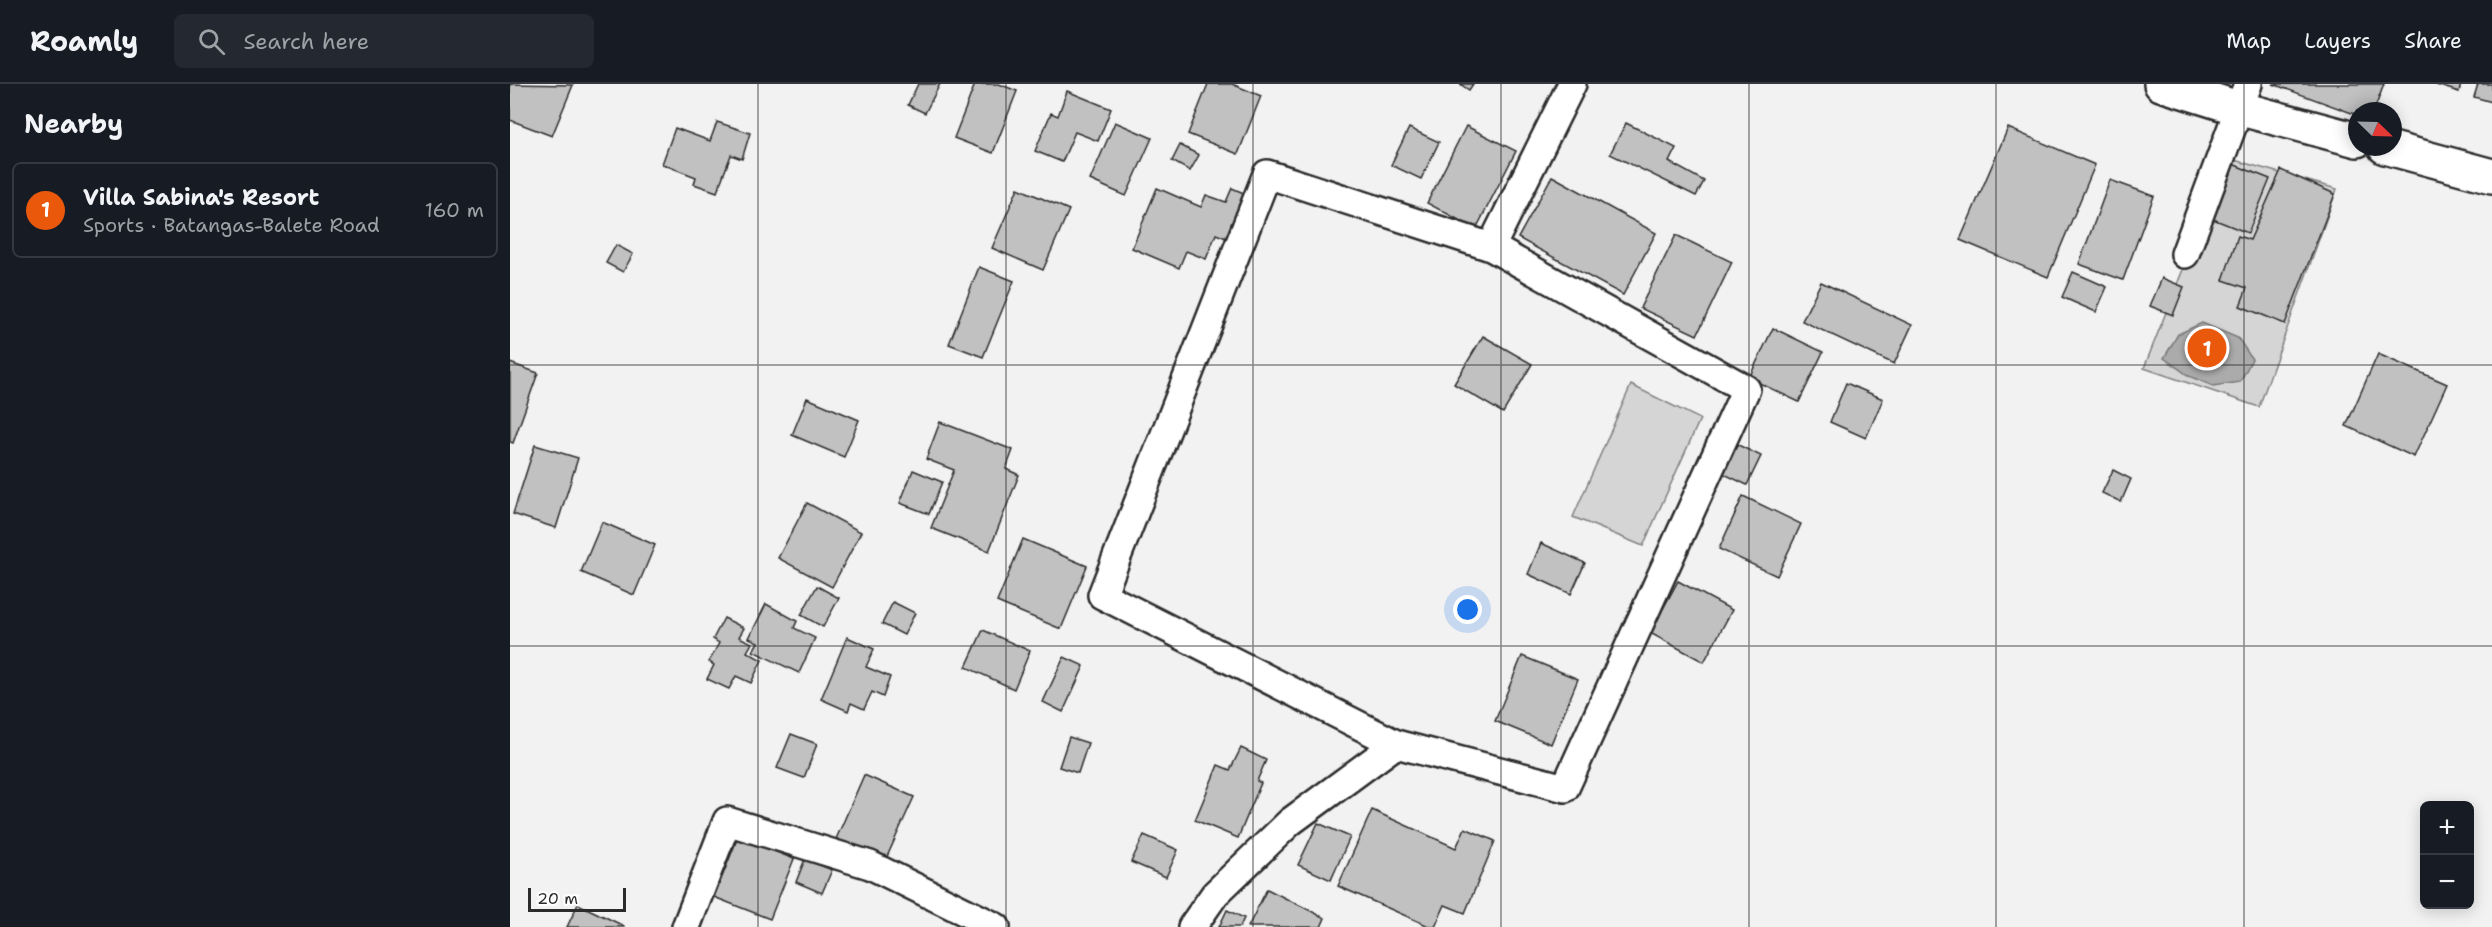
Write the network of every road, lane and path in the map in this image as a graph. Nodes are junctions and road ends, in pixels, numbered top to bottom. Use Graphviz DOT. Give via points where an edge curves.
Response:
graph roads {
  1 [pos="1572,84"];
  2 [pos="2161,84"];
  3 [pos="2243,96"];
  4 [pos="2348,137"];
  5 [pos="2402,152"];
  6 [pos="2492,176"];
  7 [pos="1491,247"];
  8 [pos="2185,254"];
  9 [pos="1396,744"];
  10 [pos="686,927"];
  11 [pos="996,927"];
  12 [pos="1192,927"];
  1 -- 7 [label="street"];
  2 -- 3 [label="main road"];
  3 -- 4 [label="main road"];
  3 -- 8 [label="street"];
  5 -- 6 [label="main road"];
  7 -- 9 [label="street" via="1746,389 1564,788"];
  7 -- 9 [label="street" via="1267,174 1102,595"];
  9 -- 12 [label="street" via="1290,822 1215,894"];
  10 -- 11 [label="street" via="727,821 870,866"];
}
